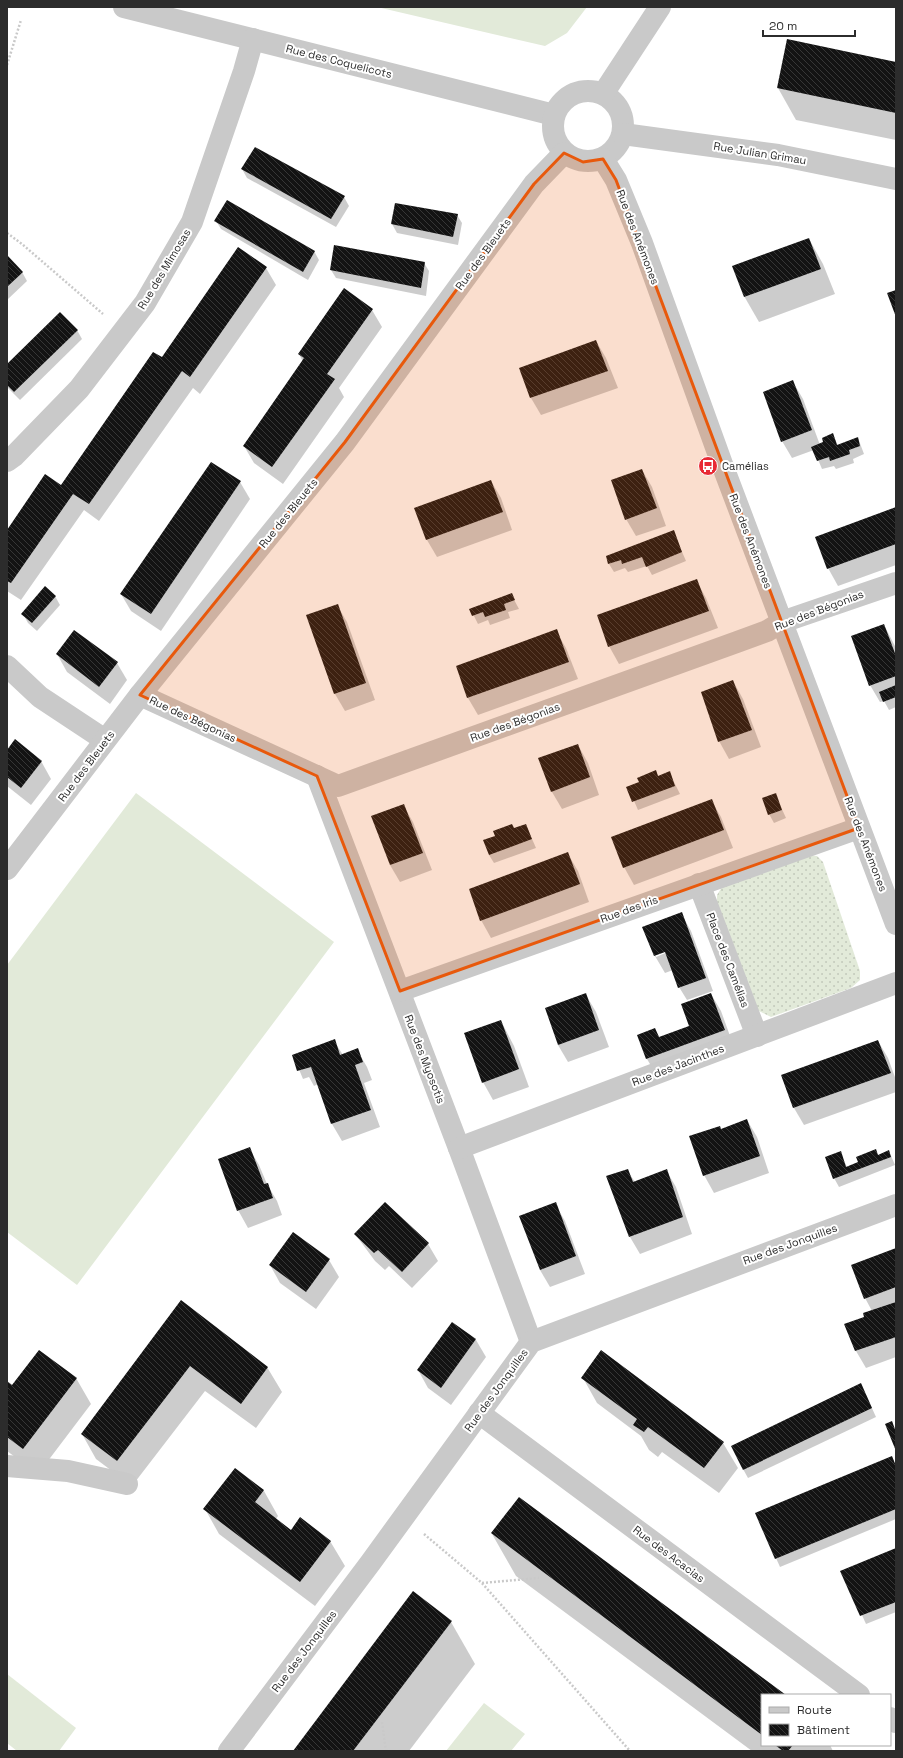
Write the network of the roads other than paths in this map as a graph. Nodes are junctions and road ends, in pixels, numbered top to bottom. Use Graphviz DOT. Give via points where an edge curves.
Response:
graph roads {
  1 [pos="124,7"];
  2 [pos="660,7"];
  3 [pos="253,39"];
  4 [pos="603,94"];
  5 [pos="554,115"];
  6 [pos="623,134"];
  7 [pos="564,153"];
  8 [pos="603,159"];
  9 [pos="896,179"];
  10 [pos="7,461"];
  11 [pos="896,583"];
  12 [pos="782,622"];
  13 [pos="7,666"];
  14 [pos="140,695"];
  15 [pos="105,740"];
  16 [pos="318,776"];
  17 [pos="859,828"];
  18 [pos="7,869"];
  19 [pos="699,884"];
  20 [pos="896,924"];
  21 [pos="896,983"];
  22 [pos="400,991"];
  23 [pos="757,1036"];
  24 [pos="459,1148"];
  25 [pos="896,1205"];
  26 [pos="531,1342"];
  27 [pos="480,1413"];
  28 [pos="7,1466"];
  29 [pos="127,1484"];
  30 [pos="858,1694"];
  31 [pos="229,1751"];
  1 -- 3 [label="street, Rue des Coquelicots"];
  2 -- 4 [label="street"];
  3 -- 5 [label="street, Rue des Coquelicots"];
  3 -- 10 [label="street, Rue des Mimosas" via="192,222 145,303 79,389"];
  4 -- 5 [label="street" via="594,91 575,93 566,99"];
  4 -- 6 [label="street" via="618,107 623,120"];
  5 -- 7 [label="street" via="552,129 556,142"];
  6 -- 8 [label="street" via="616,149"];
  6 -- 9 [label="street, Rue Julian Grimau" via="778,155"];
  7 -- 8 [label="street" via="583,162"];
  7 -- 14 [label="street, Rue des Bleuets" via="534,184 345,442"];
  8 -- 12 [label="street, Rue des Anémones" via="616,180 642,243"];
  11 -- 12 [label="street, Rue des Bégonias"];
  12 -- 16 [label="street, Rue des Bégonias" via="737,642 338,786"];
  12 -- 17 [label="street, Rue des Anémones"];
  13 -- 15 [label="street" via="40,697"];
  14 -- 15 [label="street, Rue des Bleuets"];
  14 -- 16 [label="street, Rue des Bégonias"];
  15 -- 18 [label="street, Rue des Bleuets"];
  16 -- 22 [label="street, Rue des Myosotis"];
  17 -- 19 [label="street, Rue des Iris"];
  17 -- 20 [label="street, Rue des Anémones"];
  19 -- 22 [label="street, Rue des Iris"];
  19 -- 23 [label="street, Place des Camélias"];
  21 -- 23 [label="street, Rue des Jacinthes"];
  22 -- 24 [label="street, Rue des Myosotis"];
  23 -- 24 [label="street, Rue des Jacinthes"];
  24 -- 26 [label="street, Rue des Myosotis"];
  25 -- 26 [label="street, Rue des Jonquilles"];
  26 -- 27 [label="street, Rue des Jonquilles"];
  27 -- 30 [label="street, Rue des Acacias"];
  27 -- 31 [label="street, Rue des Jonquilles"];
  28 -- 29 [label="street" via="68,1471"];
}
